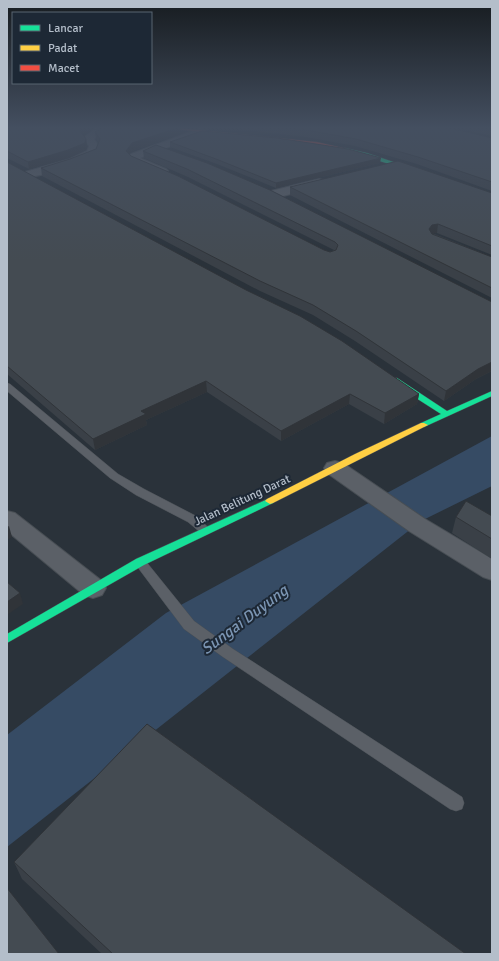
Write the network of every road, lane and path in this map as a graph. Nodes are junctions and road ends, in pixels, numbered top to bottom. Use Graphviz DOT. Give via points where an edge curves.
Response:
graph roads {
  1 [pos="26,172"];
  2 [pos="164,172"];
  3 [pos="420,172"];
  4 [pos="433,176"];
  5 [pos="176,177"];
  6 [pos="333,180"];
  7 [pos="43,181"];
  8 [pos="261,188"];
  9 [pos="276,194"];
  10 [pos="296,204"];
  11 [pos="385,373"];
  12 [pos="7,386"];
  13 [pos="492,393"];
  14 [pos="446,414"];
  15 [pos="335,468"];
  16 [pos="7,519"];
  17 [pos="205,530"];
  18 [pos="140,562"];
  19 [pos="492,571"];
  20 [pos="93,588"];
  21 [pos="7,639"];
  22 [pos="456,803"];
  1 -- 7 [label="main road"];
  2 -- 5 [label="street"];
  3 -- 4 [label="main road"];
  6 -- 9 [label="street"];
  8 -- 9 [label="street"];
  9 -- 10 [label="street"];
  11 -- 14 [label="main road"];
  12 -- 17 [label="lane" via="114,476 192,519"];
  13 -- 14 [label="main road, Jalan Belitung Darat"];
  14 -- 15 [label="main road, Jalan Belitung Darat"];
  15 -- 17 [label="main road, Jalan Belitung Darat"];
  15 -- 19 [label="street" via="417,525"];
  16 -- 20 [label="street"];
  17 -- 18 [label="main road, Jalan Belitung Darat"];
  18 -- 20 [label="main road, Jalan Belitung Darat"];
  18 -- 22 [label="lane" via="189,625"];
  20 -- 21 [label="main road, Jalan Belitung Darat"];
}
